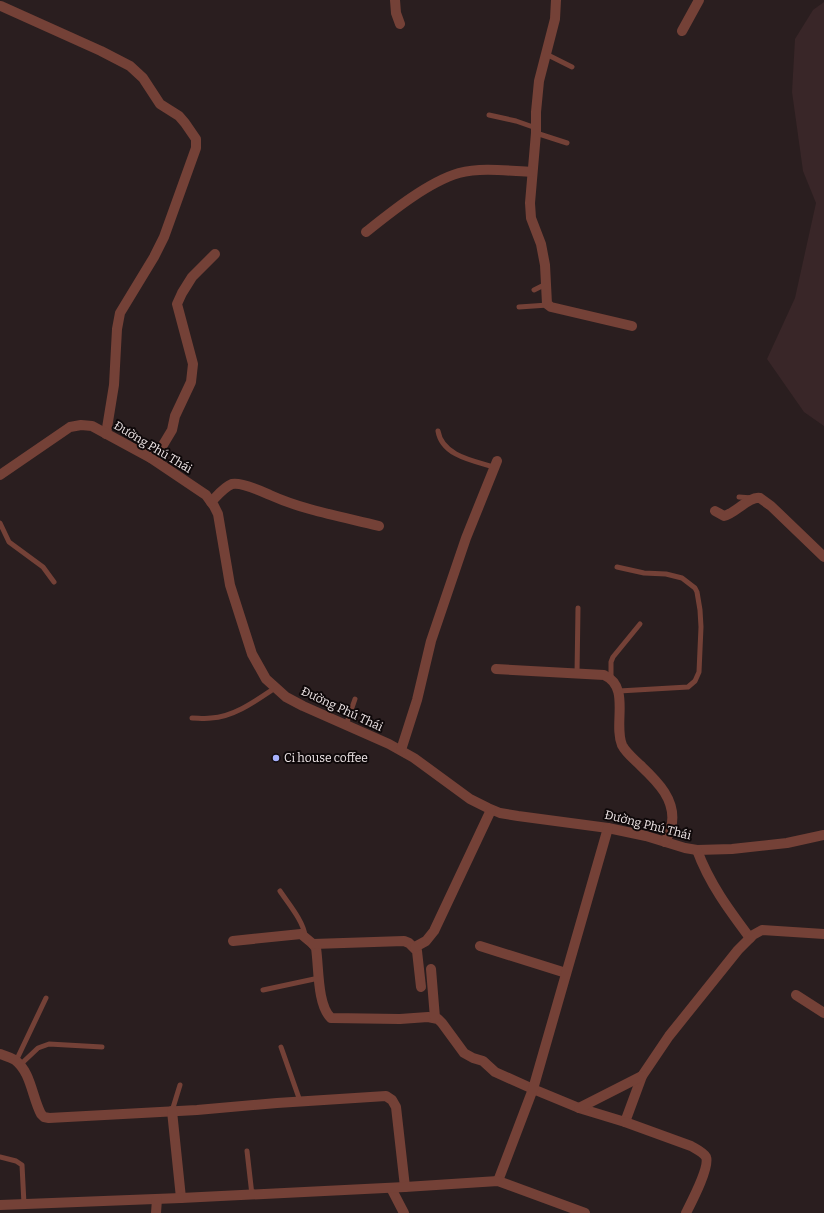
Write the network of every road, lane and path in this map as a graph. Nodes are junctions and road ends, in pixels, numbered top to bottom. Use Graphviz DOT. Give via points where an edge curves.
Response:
graph roads {
  1 [pos="395,0"];
  2 [pos="556,0"];
  3 [pos="699,0"];
  4 [pos="1,6"];
  5 [pos="400,24"];
  6 [pos="682,31"];
  7 [pos="546,54"];
  8 [pos="572,67"];
  9 [pos="489,116"];
  10 [pos="536,130"];
  11 [pos="567,143"];
  12 [pos="532,172"];
  13 [pos="366,232"];
  14 [pos="215,254"];
  15 [pos="546,284"];
  16 [pos="534,290"];
  17 [pos="548,305"];
  18 [pos="519,306"];
  19 [pos="632,326"];
  20 [pos="438,431"];
  21 [pos="106,434"];
  22 [pos="151,458"];
  23 [pos="496,464"];
  24 [pos="0,475"];
  25 [pos="739,497"];
  26 [pos="753,498"];
  27 [pos="211,502"];
  28 [pos="715,511"];
  29 [pos="0,523"];
  30 [pos="379,526"];
  31 [pos="824,557"];
  32 [pos="617,567"];
  33 [pos="54,582"];
  34 [pos="578,608"];
  35 [pos="640,624"];
  36 [pos="496,669"];
  37 [pos="577,674"];
  38 [pos="611,678"];
  39 [pos="275,688"];
  40 [pos="619,691"];
  41 [pos="355,699"];
  42 [pos="192,718"];
  43 [pos="346,725"];
  44 [pos="401,750"];
  45 [pos="491,810"];
  46 [pos="608,828"];
  47 [pos="824,835"];
  48 [pos="666,842"];
  49 [pos="697,850"];
  50 [pos="280,891"];
  51 [pos="824,934"];
  52 [pos="305,937"];
  53 [pos="750,938"];
  54 [pos="233,940"];
  55 [pos="313,944"];
  56 [pos="480,946"];
  57 [pos="414,947"];
  58 [pos="431,969"];
  59 [pos="566,973"];
  60 [pos="320,978"];
  61 [pos="421,987"];
  62 [pos="263,990"];
  63 [pos="796,995"];
  64 [pos="46,998"];
  65 [pos="824,1013"];
  66 [pos="435,1018"];
  67 [pos="102,1047"];
  68 [pos="281,1047"];
  69 [pos="0,1054"];
  70 [pos="18,1063"];
  71 [pos="642,1076"];
  72 [pos="180,1085"];
  73 [pos="533,1089"];
  74 [pos="300,1101"];
  75 [pos="580,1108"];
  76 [pos="172,1111"];
  77 [pos="625,1122"];
  78 [pos="247,1151"];
  79 [pos="0,1157"];
  80 [pos="498,1180"];
  81 [pos="405,1187"];
  82 [pos="391,1188"];
  83 [pos="252,1195"];
  84 [pos="180,1198"];
  85 [pos="156,1199"];
  86 [pos="24,1204"];
  87 [pos="0,1205"];
  88 [pos="156,1213"];
  89 [pos="404,1213"];
  90 [pos="585,1213"];
  91 [pos="686,1213"];
  1 -- 5 [label="street"];
  2 -- 7 [label="street" via="555,19"];
  3 -- 6 [label="street"];
  4 -- 21 [label="street" via="130,66 143,78 160,104 179,116 196,139 196,148 164,236 120,314 114,385"];
  7 -- 8 [label="lane"];
  7 -- 10 [label="street" via="539,81"];
  9 -- 10 [label="lane"];
  10 -- 11 [label="lane"];
  10 -- 12 [label="street"];
  12 -- 13 [label="street" via="481,170 460,173 432,185"];
  12 -- 15 [label="street" via="531,218 541,244"];
  14 -- 22 [label="street" via="192,277 177,304 192,364 190,382 175,416 172,430"];
  15 -- 16 [label="lane"];
  15 -- 17 [label="street"];
  17 -- 18 [label="lane"];
  17 -- 19 [label="street"];
  20 -- 23 [label="lane" via="451,452"];
  21 -- 22 [label="street, Đường Phú Thái"];
  21 -- 24 [label="street, Đường Phú Thái" via="92,426 81,424 70,427"];
  22 -- 27 [label="street, Đường Phú Thái"];
  23 -- 44 [label="street" via="466,538 431,641 417,700"];
  25 -- 26 [label="lane"];
  26 -- 28 [label="street" via="727,515 722,516"];
  26 -- 31 [label="street" via="760,498 771,506"];
  27 -- 30 [label="street" via="232,484 245,485 284,501"];
  27 -- 39 [label="street, Đường Phú Thái" via="218,514 230,585 252,654 266,679"];
  29 -- 33 [label="lane" via="8,542 43,567"];
  32 -- 40 [label="lane" via="644,573 666,574 682,578 692,584 697,592 701,627 699,672 692,684 688,687"];
  34 -- 37 [label="lane"];
  35 -- 38 [label="lane" via="613,657"];
  36 -- 37 [label="street"];
  37 -- 38 [label="street" via="604,675"];
  38 -- 40 [label="street"];
  39 -- 42 [label="lane" via="254,703 230,713 212,718"];
  39 -- 43 [label="street, Đường Phú Thái" via="303,706"];
  40 -- 48 [label="street" via="619,730 623,746 665,791 671,807 672,827"];
  41 -- 43 [label="lane"];
  43 -- 44 [label="street, Đường Phú Thái"];
  44 -- 45 [label="street, Đường Phú Thái" via="429,767 470,799"];
  45 -- 46 [label="street, Đường Phú Thái"];
  45 -- 57 [label="street" via="434,931 426,941"];
  46 -- 48 [label="street, Đường Phú Thái"];
  46 -- 59 [label="street"];
  47 -- 49 [label="street, Đường Phú Thái" via="786,843"];
  48 -- 49 [label="street, Đường Phú Thái"];
  49 -- 53 [label="street" via="720,898"];
  50 -- 52 [label="lane" via="299,921"];
  51 -- 53 [label="street" via="762,930"];
  52 -- 54 [label="street" via="298,934"];
  52 -- 55 [label="street"];
  53 -- 71 [label="street" via="727,962 669,1036"];
  55 -- 57 [label="street" via="404,941"];
  55 -- 60 [label="street" via="316,948"];
  56 -- 59 [label="street"];
  57 -- 61 [label="street" via="417,951"];
  58 -- 66 [label="street"];
  59 -- 73 [label="street"];
  60 -- 62 [label="lane"];
  60 -- 66 [label="street" via="325,1008 333,1019"];
  63 -- 65 [label="street"];
  64 -- 70 [label="lane"];
  66 -- 73 [label="street" via="442,1023 467,1055 483,1062 495,1072"];
  67 -- 70 [label="lane" via="49,1044 38,1048"];
  68 -- 74 [label="lane"];
  69 -- 70 [label="street"];
  70 -- 76 [label="street" via="29,1081 39,1110 47,1118"];
  71 -- 75 [label="street"];
  71 -- 77 [label="street"];
  72 -- 76 [label="lane"];
  73 -- 75 [label="street"];
  73 -- 80 [label="street"];
  74 -- 76 [label="street"];
  74 -- 81 [label="street" via="381,1096 392,1100 396,1107"];
  75 -- 77 [label="street"];
  76 -- 84 [label="street"];
  77 -- 91 [label="street" via="691,1146 706,1156 705,1171"];
  78 -- 83 [label="lane"];
  79 -- 86 [label="lane" via="22,1165"];
  80 -- 81 [label="street"];
  80 -- 90 [label="street"];
  81 -- 82 [label="street"];
  82 -- 83 [label="street"];
  82 -- 89 [label="street"];
  83 -- 84 [label="street"];
  84 -- 85 [label="street"];
  85 -- 86 [label="street"];
  85 -- 88 [label="street"];
  86 -- 87 [label="street"];
}
